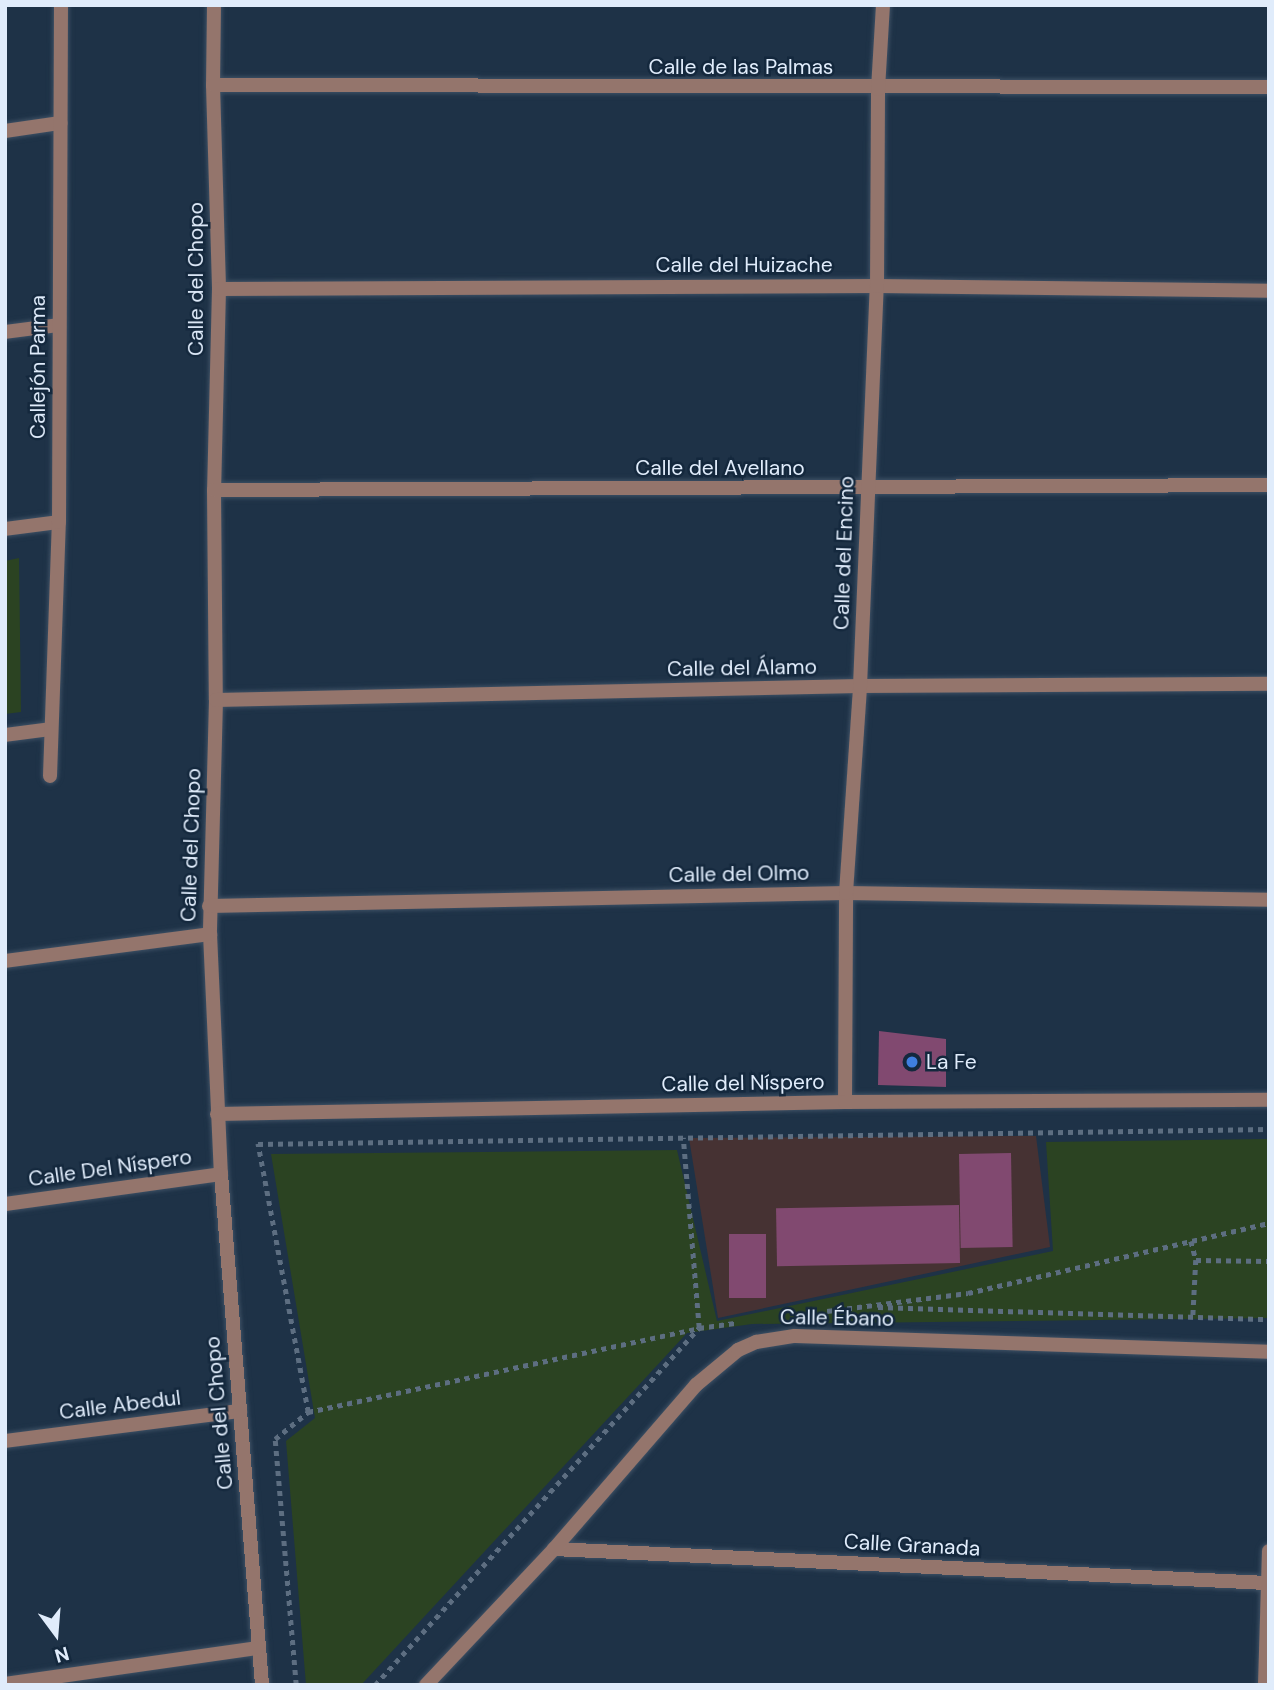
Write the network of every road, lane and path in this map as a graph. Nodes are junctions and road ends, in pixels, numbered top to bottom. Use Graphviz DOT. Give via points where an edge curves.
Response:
graph roads {
  1 [pos="61,5"];
  2 [pos="214,5"];
  3 [pos="883,5"];
  4 [pos="213,85"];
  5 [pos="1269,87"];
  6 [pos="878,89"];
  7 [pos="60,123"];
  8 [pos="5,131"];
  9 [pos="877,286"];
  10 [pos="219,289"];
  11 [pos="1269,291"];
  12 [pos="59,325"];
  13 [pos="5,332"];
  14 [pos="1269,485"];
  15 [pos="867,489"];
  16 [pos="214,490"];
  17 [pos="59,522"];
  18 [pos="5,529"];
  19 [pos="1269,684"];
  20 [pos="860,686"];
  21 [pos="216,700"];
  22 [pos="51,729"];
  23 [pos="5,735"];
  24 [pos="50,776"];
  25 [pos="846,892"];
  26 [pos="1269,900"];
  27 [pos="209,906"];
  28 [pos="209,933"];
  29 [pos="5,961"];
  30 [pos="1269,1100"];
  31 [pos="845,1102"];
  32 [pos="217,1114"];
  33 [pos="1269,1129"];
  34 [pos="682,1138"];
  35 [pos="221,1174"];
  36 [pos="5,1204"];
  37 [pos="1191,1241"];
  38 [pos="1196,1260"];
  39 [pos="1269,1261"];
  40 [pos="863,1306"];
  41 [pos="1193,1317"];
  42 [pos="1269,1320"];
  43 [pos="1269,1352"];
  44 [pos="240,1411"];
  45 [pos="5,1441"];
  46 [pos="554,1549"];
  47 [pos="1269,1551"];
  48 [pos="1268,1583"];
  49 [pos="258,1648"];
  50 [pos="5,1684"];
  51 [pos="262,1685"];
  52 [pos="296,1685"];
  53 [pos="375,1685"];
  54 [pos="426,1685"];
  55 [pos="1265,1685"];
  1 -- 7 [label="street, Callejón Parma"];
  2 -- 4 [label="street, Calle del Chopo"];
  3 -- 6 [label="street, Calle del Encino"];
  4 -- 6 [label="street, Calle de las Palmas"];
  4 -- 10 [label="street, Calle del Chopo"];
  5 -- 6 [label="street, Calle de las Palmas"];
  6 -- 9 [label="street, Calle del Encino"];
  7 -- 8 [label="street"];
  7 -- 12 [label="street, Callejón Parma"];
  9 -- 10 [label="street, Calle del Huizache"];
  9 -- 11 [label="street, Calle del Huizache"];
  9 -- 15 [label="street, Calle del Encino"];
  10 -- 16 [label="street, Calle del Chopo"];
  12 -- 13 [label="street"];
  12 -- 17 [label="street, Callejón Parma"];
  14 -- 15 [label="street, Calle del Avellano"];
  15 -- 16 [label="street, Calle del Avellano"];
  15 -- 20 [label="street, Calle del Encino"];
  16 -- 21 [label="street, Calle del Chopo"];
  17 -- 18 [label="street"];
  17 -- 22 [label="street, Callejón Parma"];
  19 -- 20 [label="street, Calle del Álamo"];
  20 -- 21 [label="street, Calle del Álamo"];
  20 -- 25 [label="street, Calle del Encino"];
  21 -- 27 [label="street, Calle del Chopo"];
  22 -- 23 [label="street"];
  22 -- 24 [label="street, Callejón Parma"];
  25 -- 26 [label="street, Calle del Olmo"];
  25 -- 27 [label="street, Calle del Olmo"];
  25 -- 31 [label="street, Calle del Encino"];
  27 -- 28 [label="street, Calle del Chopo"];
  28 -- 29 [label="street"];
  28 -- 32 [label="street, Calle del Chopo"];
  30 -- 31 [label="street, Calle del Níspero"];
  31 -- 32 [label="street, Calle del Níspero"];
  32 -- 35 [label="street, Calle del Chopo"];
  33 -- 34 [label="path"];
  34 -- 52 [label="path" via="258,1144 308,1412 275,1439"];
  34 -- 53 [label="path" via="699,1328"];
  35 -- 36 [label="street, Calle Del Níspero"];
  35 -- 44 [label="street, Calle del Chopo"];
  37 -- 38 [label="path"];
  38 -- 39 [label="path"];
  38 -- 41 [label="path"];
  40 -- 41 [label="path"];
  41 -- 42 [label="path"];
  43 -- 46 [label="street, Calle Ébano" via="794,1336 756,1342 738,1350 696,1385"];
  44 -- 45 [label="street, Calle Abedul"];
  44 -- 49 [label="street, Calle del Chopo"];
  46 -- 48 [label="street, Calle Granada"];
  46 -- 54 [label="street, Calle Ébano"];
  47 -- 48 [label="street"];
  48 -- 55 [label="street"];
  49 -- 50 [label="street"];
  49 -- 51 [label="street, Calle del Chopo"];
}
